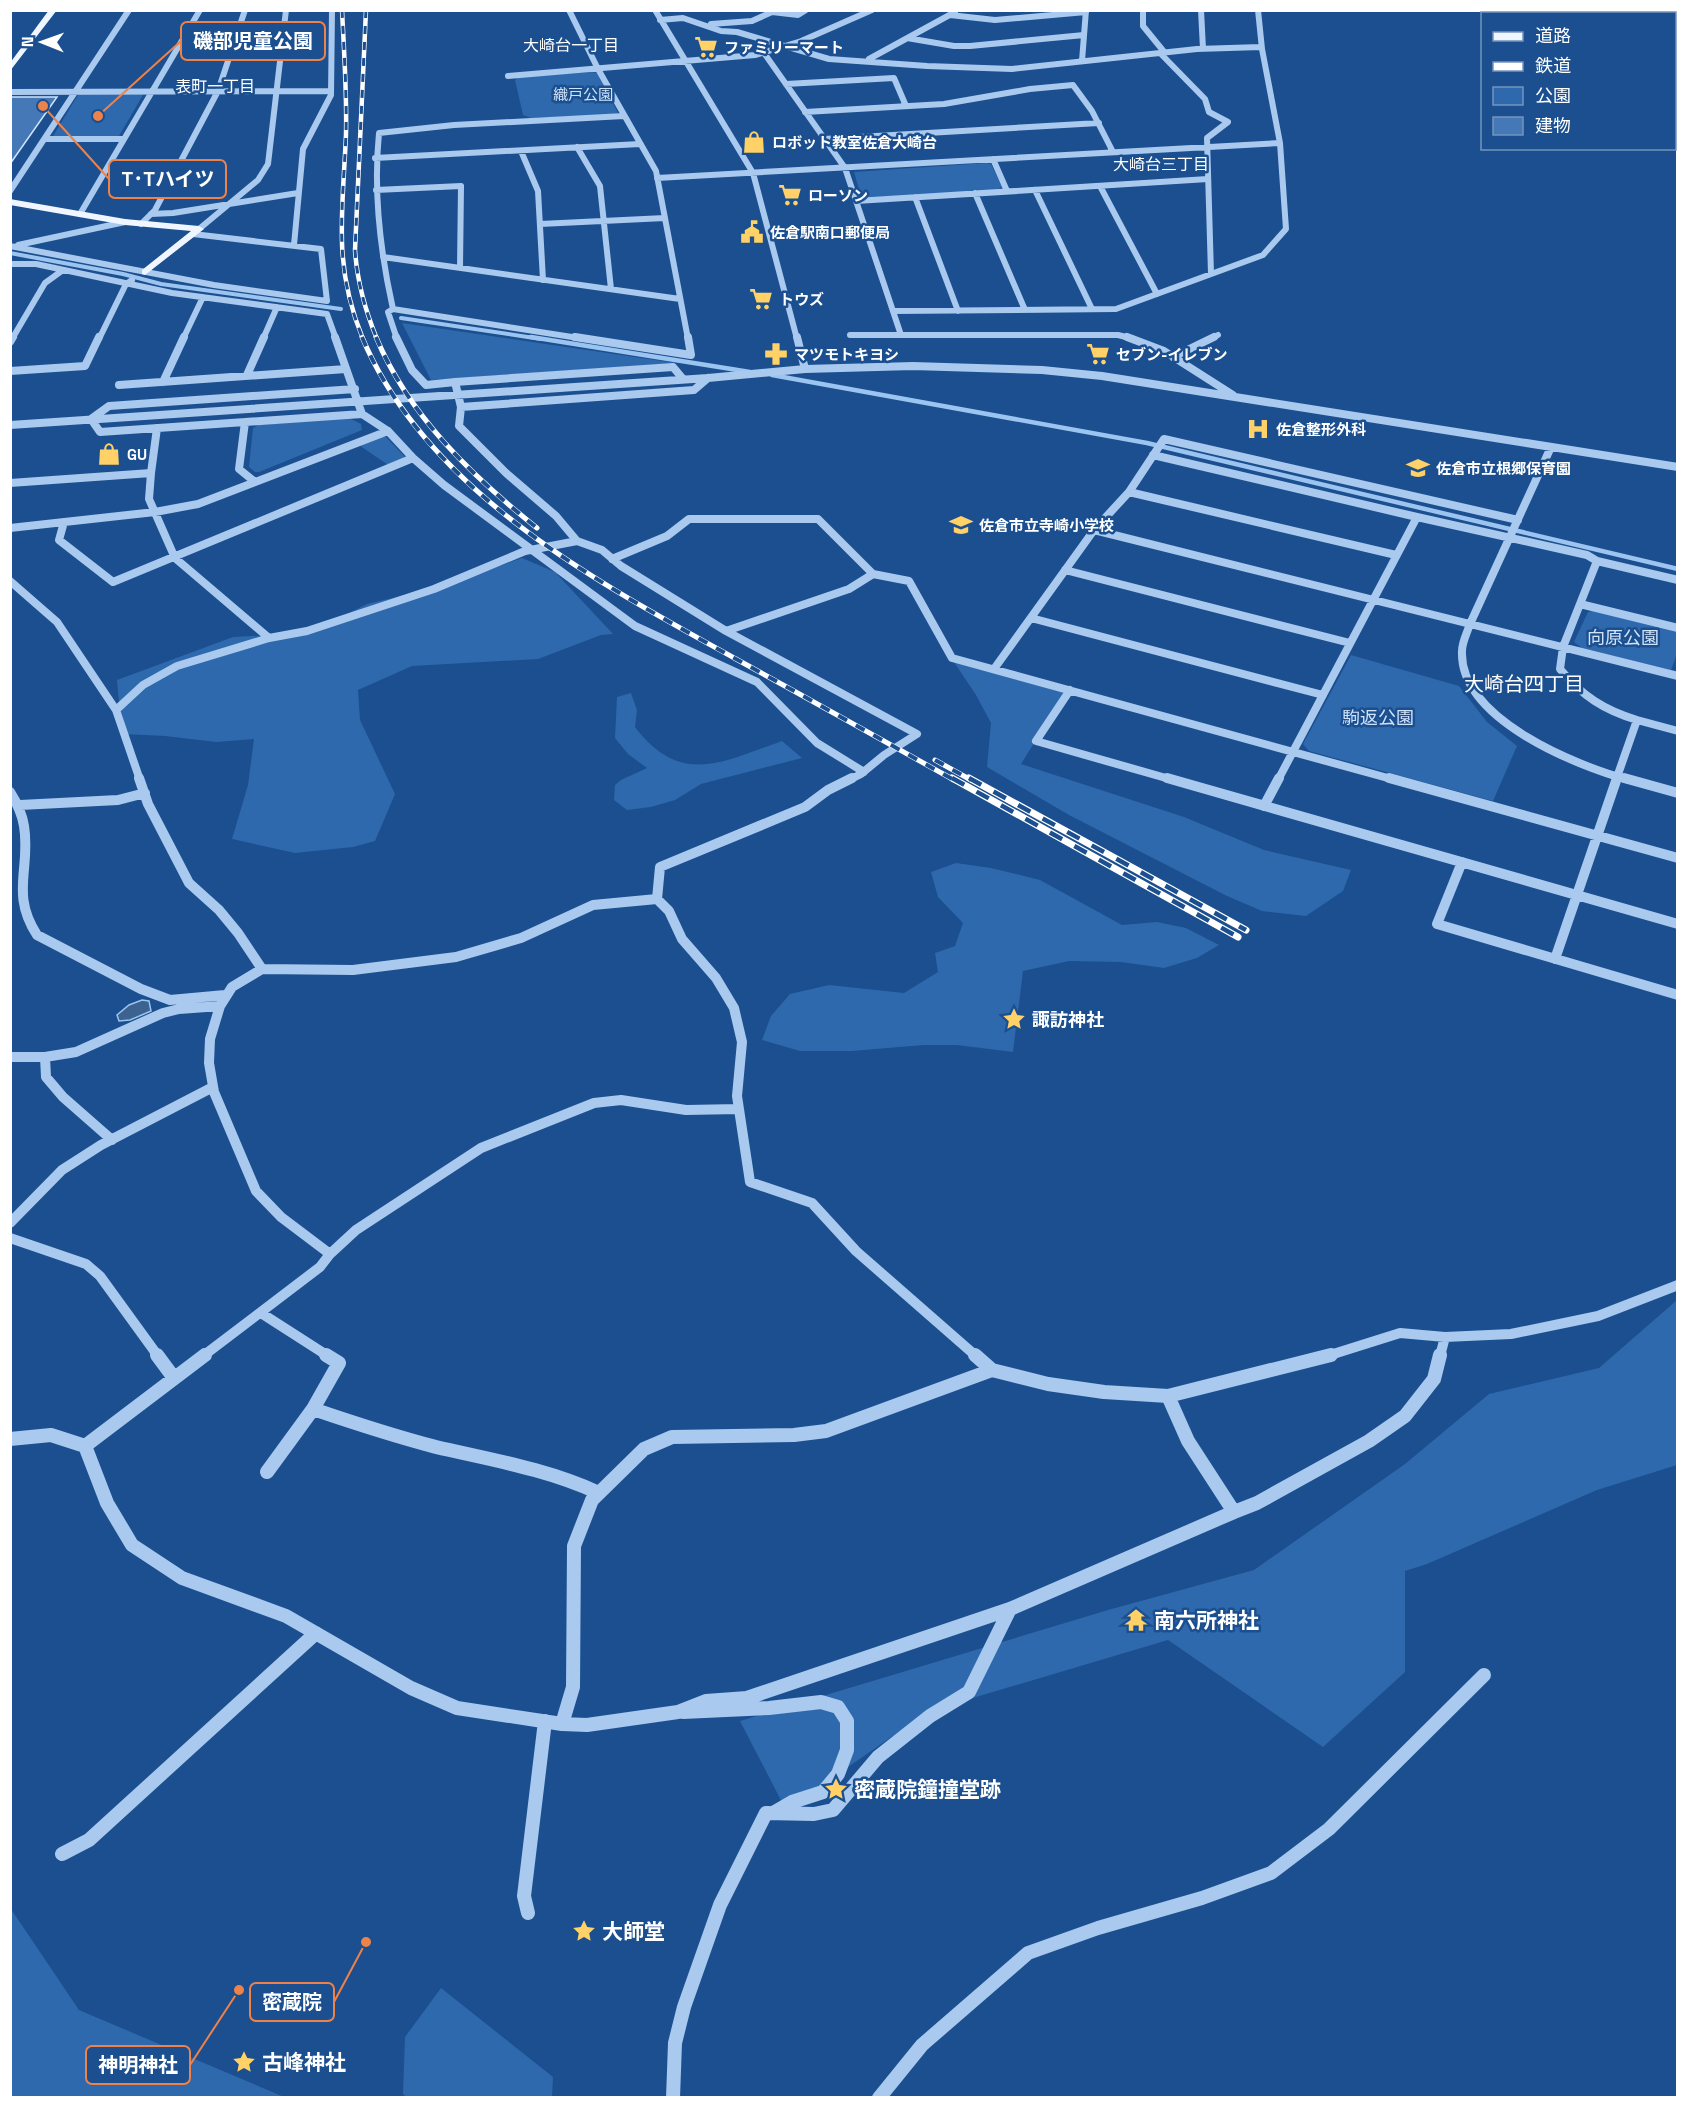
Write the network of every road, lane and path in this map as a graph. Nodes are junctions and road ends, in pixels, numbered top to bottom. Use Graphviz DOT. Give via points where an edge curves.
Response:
graph roads {
  1 [pos="53,10"];
  2 [pos="129,10"];
  3 [pos="200,10"];
  4 [pos="245,10"];
  5 [pos="286,10"];
  6 [pos="332,10"];
  7 [pos="569,10"];
  8 [pos="655,10"];
  9 [pos="806,10"];
  10 [pos="958,10"];
  11 [pos="1143,10"];
  12 [pos="1201,10"];
  13 [pos="1258,10"];
  14 [pos="870,11"];
  15 [pos="1086,11"];
  16 [pos="950,15"];
  17 [pos="660,20"];
  18 [pos="704,25"];
  19 [pos="1084,35"];
  20 [pos="907,38"];
  21 [pos="787,46"];
  22 [pos="1262,47"];
  23 [pos="1203,49"];
  24 [pos="764,53"];
  25 [pos="1163,53"];
  26 [pos="868,60"];
  27 [pos="1082,61"];
  28 [pos="686,62"];
  29 [pos="10,69"];
  30 [pos="598,69"];
  31 [pos="508,76"];
  32 [pos="786,84"];
  33 [pos="219,91"];
  34 [pos="276,91"];
  35 [pos="331,91"];
  36 [pos="10,92"];
  37 [pos="76,92"];
  38 [pos="152,92"];
  39 [pos="906,106"];
  40 [pos="806,112"];
  41 [pos="624,116"];
  42 [pos="1099,123"];
  43 [pos="824,138"];
  44 [pos="45,139"];
  45 [pos="124,139"];
  46 [pos="1280,143"];
  47 [pos="640,144"];
  48 [pos="577,147"];
  49 [pos="1208,147"];
  50 [pos="521,151"];
  51 [pos="1113,152"];
  52 [pos="375,158"];
  53 [pos="993,159"];
  54 [pos="845,168"];
  55 [pos="753,173"];
  56 [pos="657,178"];
  57 [pos="1208,179"];
  58 [pos="1100,186"];
  59 [pos="376,190"];
  60 [pos="1035,190"];
  61 [pos="10,191"];
  62 [pos="1007,191"];
  63 [pos="298,193"];
  64 [pos="975,194"];
  65 [pos="915,197"];
  66 [pos="856,201"];
  67 [pos="10,202"];
  68 [pos="228,204"];
  69 [pos="80,214"];
  70 [pos="151,214"];
  71 [pos="664,218"];
  72 [pos="603,221"];
  73 [pos="125,222"];
  74 [pos="141,224"];
  75 [pos="540,224"];
  76 [pos="196,231"];
  77 [pos="294,245"];
  78 [pos="11,246"];
  79 [pos="383,257"];
  80 [pos="10,264"];
  81 [pos="460,268"];
  82 [pos="63,270"];
  83 [pos="145,272"];
  84 [pos="1211,274"];
  85 [pos="543,280"];
  86 [pos="126,284"];
  87 [pos="611,290"];
  88 [pos="1157,294"];
  89 [pos="203,297"];
  90 [pos="680,299"];
  91 [pos="277,307"];
  92 [pos="393,309"];
  93 [pos="1092,309"];
  94 [pos="1024,310"];
  95 [pos="893,311"];
  96 [pos="958,311"];
  97 [pos="850,335"];
  98 [pos="901,335"];
  99 [pos="1218,335"];
  100 [pos="10,342"];
  101 [pos="1173,357"];
  102 [pos="346,369"];
  103 [pos="805,369"];
  104 [pos="10,371"];
  105 [pos="247,375"];
  106 [pos="708,378"];
  107 [pos="683,379"];
  108 [pos="163,381"];
  109 [pos="455,382"];
  110 [pos="119,385"];
  111 [pos="355,389"];
  112 [pos="1237,397"];
  113 [pos="461,407"];
  114 [pos="362,414"];
  115 [pos="91,419"];
  116 [pos="245,422"];
  117 [pos="10,425"];
  118 [pos="157,429"];
  119 [pos="388,431"];
  120 [pos="1551,447"];
  121 [pos="1153,454"];
  122 [pos="413,458"];
  123 [pos="1677,467"];
  124 [pos="150,473"];
  125 [pos="255,482"];
  126 [pos="10,483"];
  127 [pos="1129,492"];
  128 [pos="155,512"];
  129 [pos="1417,517"];
  130 [pos="1518,520"];
  131 [pos="64,522"];
  132 [pos="10,528"];
  133 [pos="1094,530"];
  134 [pos="1510,537"];
  135 [pos="577,541"];
  136 [pos="532,551"];
  137 [pos="1396,555"];
  138 [pos="175,558"];
  139 [pos="612,559"];
  140 [pos="1598,561"];
  141 [pos="1065,570"];
  142 [pos="873,574"];
  143 [pos="1677,580"];
  144 [pos="10,581"];
  145 [pos="1373,600"];
  146 [pos="1580,604"];
  147 [pos="1031,618"];
  148 [pos="1470,624"];
  149 [pos="1677,628"];
  150 [pos="726,632"];
  151 [pos="269,638"];
  152 [pos="1350,643"];
  153 [pos="1563,647"];
  154 [pos="994,669"];
  155 [pos="1677,676"];
  156 [pos="1070,690"];
  157 [pos="1323,695"];
  158 [pos="116,710"];
  159 [pos="1637,720"];
  160 [pos="1677,731"];
  161 [pos="1293,752"];
  162 [pos="864,772"];
  163 [pos="1618,777"];
  164 [pos="10,792"];
  165 [pos="145,793"];
  166 [pos="1677,793"];
  167 [pos="20,805"];
  168 [pos="1264,806"];
  169 [pos="1597,836"];
  170 [pos="1677,858"];
  171 [pos="1462,862"];
  172 [pos="1577,895"];
  173 [pos="657,900"];
  174 [pos="1677,924"];
  175 [pos="1555,959"];
  176 [pos="262,969"];
  177 [pos="225,995"];
  178 [pos="1677,995"];
  179 [pos="220,1006"];
  180 [pos="10,1057"];
  181 [pos="45,1057"];
  182 [pos="213,1087"];
  183 [pos="738,1109"];
  184 [pos="112,1140"];
  185 [pos="10,1222"];
  186 [pos="10,1238"];
  187 [pos="330,1254"];
  188 [pos="1677,1285"];
  189 [pos="261,1313"];
  190 [pos="1444,1338"];
  191 [pos="992,1370"];
  192 [pos="174,1378"];
  193 [pos="1168,1396"];
  194 [pos="313,1409"];
  195 [pos="10,1439"];
  196 [pos="85,1446"];
  197 [pos="267,1472"];
  198 [pos="599,1493"];
  199 [pos="1234,1512"];
  200 [pos="1010,1610"];
  201 [pos="316,1633"];
  202 [pos="1484,1675"];
  203 [pos="678,1712"];
  204 [pos="545,1722"];
  205 [pos="562,1724"];
  206 [pos="773,1813"];
  207 [pos="62,1854"];
  208 [pos="528,1913"];
  209 [pos="673,2097"];
  210 [pos="879,2097"];
  1 -- 29 [label="main road"];
  2 -- 37 [label="street"];
  3 -- 38 [label="street"];
  4 -- 33 [label="street"];
  5 -- 34 [label="street"];
  6 -- 35 [label="street"];
  7 -- 30 [label="street"];
  8 -- 17 [label="street"];
  9 -- 18 [label="street" via="798,15 778,12 752,21"];
  10 -- 16 [label="street"];
  11 -- 25 [label="street" via="1143,26"];
  12 -- 23 [label="street"];
  13 -- 22 [label="street"];
  14 -- 21 [label="street"];
  15 -- 16 [label="street" via="995,20"];
  15 -- 19 [label="street"];
  16 -- 20 [label="street"];
  17 -- 18 [label="street" via="683,18"];
  17 -- 28 [label="street"];
  18 -- 21 [label="street"];
  19 -- 20 [label="street" via="962,46"];
  19 -- 27 [label="street"];
  20 -- 26 [label="street"];
  21 -- 24 [label="street"];
  21 -- 26 [label="street" via="829,59"];
  22 -- 23 [label="street"];
  22 -- 46 [label="street"];
  23 -- 25 [label="street"];
  24 -- 28 [label="street"];
  24 -- 32 [label="street"];
  25 -- 27 [label="street"];
  25 -- 49 [label="street" via="1204,99 1209,112 1228,122 1212,131 1207,138"];
  26 -- 27 [label="street" via="1012,69"];
  28 -- 30 [label="street"];
  28 -- 55 [label="street"];
  30 -- 31 [label="street"];
  30 -- 41 [label="street"];
  32 -- 39 [label="street" via="894,78"];
  32 -- 40 [label="street"];
  33 -- 34 [label="street"];
  33 -- 38 [label="street"];
  33 -- 70 [label="street"];
  34 -- 35 [label="street"];
  34 -- 68 [label="street" via="268,164 258,180"];
  35 -- 63 [label="street" via="303,148"];
  36 -- 37 [label="street"];
  37 -- 38 [label="street"];
  37 -- 44 [label="street"];
  38 -- 45 [label="street"];
  39 -- 40 [label="street"];
  39 -- 42 [label="street" via="1073,86"];
  40 -- 43 [label="street"];
  41 -- 47 [label="street"];
  41 -- 52 [label="street" via="379,133"];
  42 -- 43 [label="street"];
  42 -- 51 [label="street"];
  43 -- 54 [label="street"];
  44 -- 45 [label="street"];
  44 -- 61 [label="street"];
  45 -- 69 [label="street"];
  46 -- 49 [label="street"];
  46 -- 84 [label="street" via="1286,230 1263,255"];
  47 -- 48 [label="street"];
  47 -- 56 [label="street"];
  48 -- 50 [label="street"];
  48 -- 72 [label="street" via="600,186"];
  49 -- 51 [label="street"];
  49 -- 57 [label="street"];
  50 -- 52 [label="street"];
  50 -- 75 [label="street" via="538,191"];
  51 -- 53 [label="street"];
  52 -- 59 [label="street"];
  53 -- 54 [label="street"];
  53 -- 62 [label="street"];
  54 -- 55 [label="street"];
  54 -- 66 [label="street"];
  55 -- 56 [label="street"];
  55 -- 103 [label="street"];
  56 -- 71 [label="street"];
  57 -- 58 [label="street"];
  57 -- 84 [label="street"];
  58 -- 60 [label="street"];
  58 -- 88 [label="street"];
  59 -- 79 [label="street"];
  59 -- 81 [label="street" via="461,186"];
  60 -- 62 [label="street"];
  60 -- 93 [label="street"];
  62 -- 64 [label="street"];
  63 -- 68 [label="street"];
  63 -- 77 [label="street"];
  64 -- 65 [label="street"];
  64 -- 94 [label="street"];
  65 -- 66 [label="street"];
  65 -- 96 [label="street"];
  66 -- 95 [label="street"];
  67 -- 69 [label="main road"];
  68 -- 70 [label="street"];
  68 -- 76 [label="street"];
  69 -- 73 [label="main road"];
  70 -- 74 [label="street"];
  71 -- 72 [label="street"];
  71 -- 90 [label="street"];
  72 -- 75 [label="street"];
  72 -- 87 [label="street"];
  73 -- 74 [label="main road"];
  73 -- 78 [label="street"];
  74 -- 76 [label="main road"];
  75 -- 85 [label="street"];
  76 -- 77 [label="street"];
  76 -- 83 [label="main road"];
  77 -- 83 [label="street" via="321,249 327,301"];
  78 -- 83 [label="street"];
  79 -- 81 [label="street"];
  79 -- 92 [label="street"];
  80 -- 82 [label="street"];
  81 -- 85 [label="street"];
  82 -- 86 [label="street"];
  82 -- 100 [label="street" via="45,283"];
  83 -- 86 [label="street"];
  84 -- 88 [label="street"];
  85 -- 87 [label="street"];
  86 -- 89 [label="street"];
  86 -- 104 [label="street" via="85,366"];
  87 -- 90 [label="street"];
  88 -- 93 [label="street" via="1116,309"];
  89 -- 91 [label="street"];
  89 -- 108 [label="street"];
  90 -- 92 [label="street" via="691,355"];
  91 -- 102 [label="street" via="327,314"];
  91 -- 105 [label="street"];
  92 -- 109 [label="street" via="388,312 401,351 419,380 426,385"];
  93 -- 94 [label="street"];
  94 -- 96 [label="street"];
  95 -- 96 [label="street"];
  95 -- 98 [label="street"];
  97 -- 98 [label="street"];
  98 -- 101 [label="street" via="1118,335 1140,339"];
  99 -- 101 [label="street"];
  101 -- 112 [label="street"];
  102 -- 105 [label="street"];
  102 -- 111 [label="street"];
  103 -- 106 [label="street"];
  103 -- 112 [label="street" via="1001,367 1102,376"];
  105 -- 108 [label="street"];
  106 -- 107 [label="street"];
  106 -- 113 [label="street" via="694,390"];
  107 -- 109 [label="street" via="673,367"];
  107 -- 115 [label="street"];
  108 -- 110 [label="street"];
  109 -- 113 [label="street"];
  111 -- 114 [label="street"];
  111 -- 115 [label="street" via="109,406"];
  112 -- 120 [label="street"];
  113 -- 135 [label="street" via="459,426 556,516"];
  114 -- 116 [label="street"];
  114 -- 119 [label="street"];
  115 -- 117 [label="street"];
  115 -- 118 [label="street" via="100,432"];
  116 -- 118 [label="street"];
  116 -- 125 [label="street" via="239,469"];
  118 -- 124 [label="street"];
  119 -- 122 [label="street"];
  119 -- 125 [label="street"];
  120 -- 123 [label="street"];
  120 -- 130 [label="street"];
  121 -- 127 [label="street"];
  121 -- 129 [label="street"];
  121 -- 130 [label="street" via="1164,439"];
  122 -- 136 [label="street"];
  122 -- 138 [label="street"];
  124 -- 126 [label="street"];
  124 -- 128 [label="street" via="149,499"];
  125 -- 128 [label="street" via="198,504"];
  127 -- 133 [label="street"];
  127 -- 137 [label="street"];
  128 -- 131 [label="street"];
  128 -- 138 [label="street"];
  129 -- 134 [label="street"];
  129 -- 137 [label="street"];
  130 -- 134 [label="street"];
  131 -- 132 [label="street"];
  131 -- 138 [label="street" via="59,540 113,582"];
  133 -- 141 [label="street"];
  133 -- 145 [label="street"];
  134 -- 140 [label="street"];
  134 -- 148 [label="street"];
  135 -- 136 [label="street"];
  135 -- 139 [label="street" via="602,550"];
  136 -- 151 [label="street" via="307,632"];
  136 -- 162 [label="street" via="634,627 757,682 817,744"];
  137 -- 145 [label="street"];
  138 -- 151 [label="street"];
  139 -- 142 [label="street" via="667,536 689,519 818,519"];
  139 -- 150 [label="street"];
  140 -- 143 [label="street"];
  140 -- 146 [label="street"];
  141 -- 147 [label="street"];
  141 -- 152 [label="street"];
  142 -- 150 [label="street" via="849,589"];
  142 -- 154 [label="street" via="909,581 952,658"];
  144 -- 158 [label="street" via="57,622"];
  145 -- 148 [label="street"];
  145 -- 152 [label="street"];
  146 -- 149 [label="street"];
  146 -- 153 [label="street"];
  147 -- 154 [label="street"];
  147 -- 157 [label="street"];
  148 -- 153 [label="street"];
  148 -- 163 [label="street" via="1462,650 1466,672 1491,710 1544,748"];
  150 -- 162 [label="street" via="916,734"];
  151 -- 158 [label="street" via="177,666 143,685"];
  152 -- 157 [label="street"];
  153 -- 155 [label="street"];
  153 -- 159 [label="street" via="1560,669 1577,691 1595,704"];
  154 -- 156 [label="street"];
  156 -- 161 [label="street"];
  156 -- 168 [label="street" via="1036,741"];
  157 -- 161 [label="street"];
  158 -- 165 [label="street"];
  159 -- 160 [label="street"];
  159 -- 163 [label="street"];
  161 -- 168 [label="street"];
  161 -- 169 [label="street"];
  162 -- 173 [label="street" via="828,790 806,807 660,867"];
  163 -- 166 [label="street"];
  163 -- 169 [label="street"];
  164 -- 167 [label="street"];
  165 -- 167 [label="street" via="118,800"];
  165 -- 176 [label="street" via="189,883 219,910"];
  167 -- 177 [label="street" via="24,850 18,895 19,909 28,927 132,984 170,1000"];
  168 -- 171 [label="street"];
  169 -- 170 [label="street"];
  169 -- 172 [label="street"];
  171 -- 172 [label="street"];
  171 -- 175 [label="street" via="1437,924"];
  172 -- 174 [label="street"];
  172 -- 175 [label="street"];
  173 -- 176 [label="street" via="593,905 521,938 456,957 353,970"];
  173 -- 183 [label="street" via="669,911 682,939 716,978 734,1008 742,1042"];
  175 -- 178 [label="street"];
  176 -- 177 [label="street" via="249,974"];
  177 -- 179 [label="street"];
  179 -- 181 [label="street" via="163,1012 76,1052"];
  179 -- 182 [label="street" via="208,1059"];
  180 -- 181 [label="street"];
  181 -- 184 [label="street" via="46,1077"];
  182 -- 184 [label="street"];
  182 -- 187 [label="street" via="255,1190 282,1218"];
  183 -- 187 [label="street" via="686,1110 621,1100 594,1103 481,1148 356,1230"];
  183 -- 191 [label="street" via="750,1182 812,1203 856,1251"];
  184 -- 185 [label="street" via="62,1170"];
  186 -- 192 [label="street" via="86,1264 100,1276"];
  187 -- 189 [label="street" via="320,1267"];
  188 -- 190 [label="street" via="1598,1316 1511,1334"];
  189 -- 192 [label="street"];
  189 -- 194 [label="street" via="339,1363"];
  190 -- 193 [label="street" via="1400,1333 1324,1357"];
  190 -- 199 [label="street" via="1434,1379 1405,1416 1369,1441"];
  191 -- 193 [label="street" via="1048,1384"];
  191 -- 198 [label="street" via="826,1431 672,1437 645,1449"];
  192 -- 196 [label="street"];
  193 -- 199 [label="street" via="1188,1441"];
  194 -- 197 [label="street"];
  194 -- 198 [label="street" via="414,1442 532,1467 579,1482"];
  195 -- 196 [label="street" via="51,1435"];
  196 -- 201 [label="street" via="107,1503 132,1545 182,1578 286,1616"];
  198 -- 205 [label="street" via="592,1500 574,1546 573,1687"];
  199 -- 200 [label="street"];
  200 -- 203 [label="street" via="747,1698 706,1701"];
  200 -- 206 [label="street" via="969,1692 930,1716 878,1757 833,1810 814,1814"];
  201 -- 204 [label="street" via="411,1688 457,1708"];
  201 -- 207 [label="street" via="89,1840"];
  202 -- 210 [label="street" via="1329,1829 1271,1873 1028,1953 922,2045"];
  203 -- 205 [label="street" via="587,1725"];
  203 -- 206 [label="street" via="821,1702 838,1707 847,1721 847,1750 838,1774 823,1792"];
  204 -- 205 [label="street"];
  204 -- 208 [label="street" via="524,1896"];
  206 -- 209 [label="street" via="766,1813 754,1831 725,1895 684,2007 675,2043"];
}
